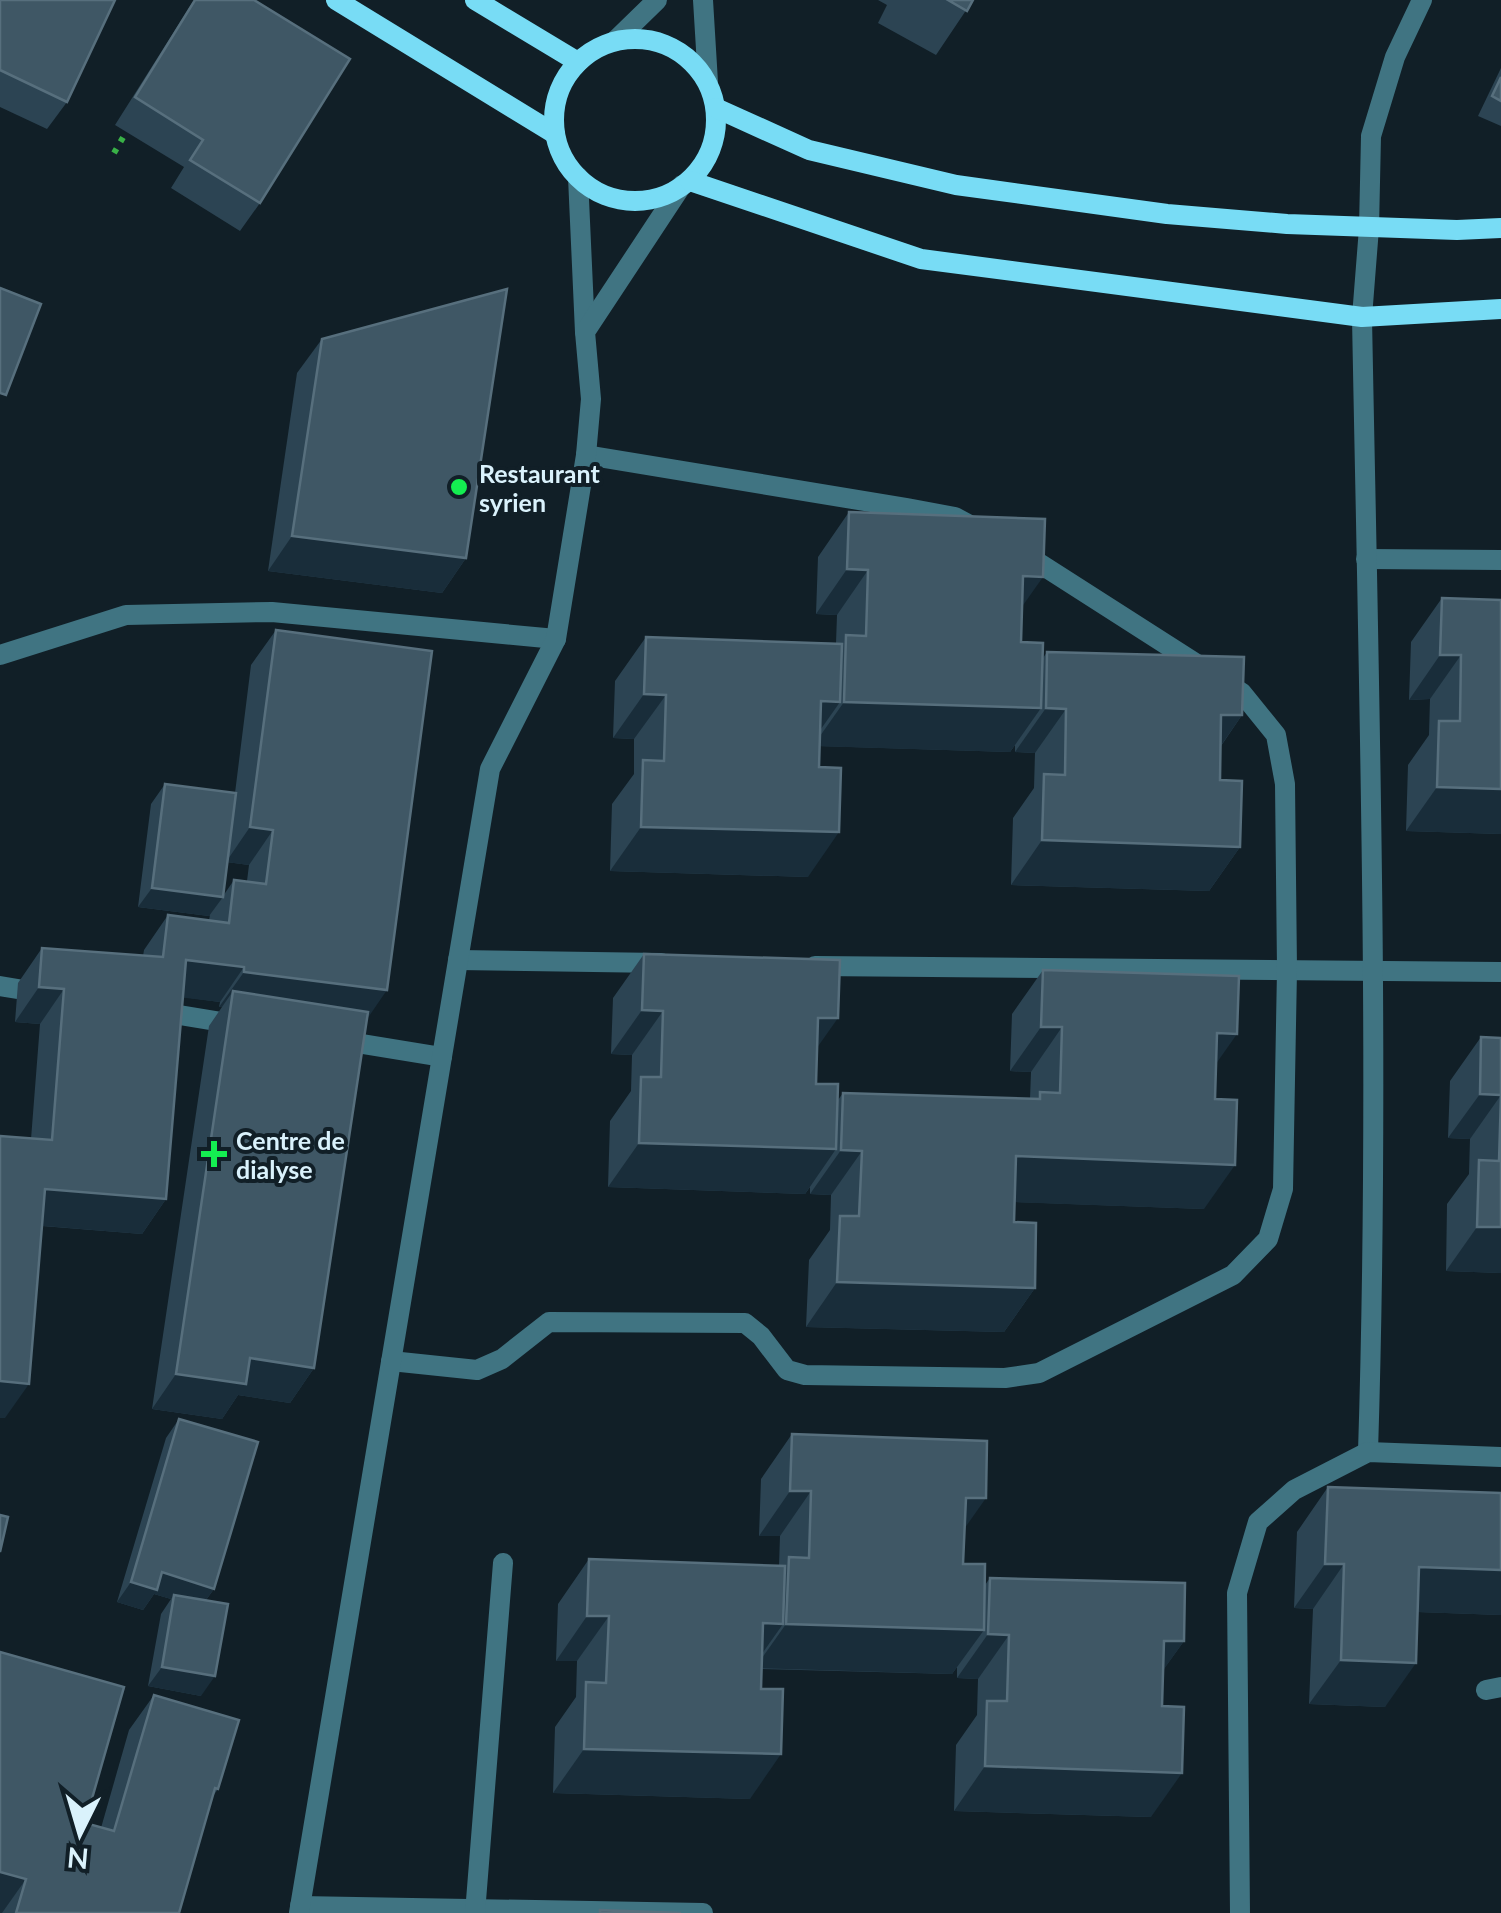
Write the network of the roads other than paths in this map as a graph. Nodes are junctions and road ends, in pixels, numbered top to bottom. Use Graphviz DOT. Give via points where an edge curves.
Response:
graph roads {
  1 [pos="336,0"];
  2 [pos="474,0"];
  3 [pos="657,0"];
  4 [pos="703,0"];
  5 [pos="1422,0"];
  6 [pos="616,40"];
  7 [pos="578,62"];
  8 [pos="708,82"];
  9 [pos="716,108"];
  10 [pos="555,134"];
  11 [pos="578,177"];
  12 [pos="686,183"];
  13 [pos="1369,228"];
  14 [pos="1501,228"];
  15 [pos="1501,308"];
  16 [pos="1362,317"];
  17 [pos="584,332"];
  18 [pos="586,455"];
  19 [pos="1366,559"];
  20 [pos="1501,560"];
  21 [pos="556,640"];
  22 [pos="0,654"];
  23 [pos="458,960"];
  24 [pos="691,964"];
  25 [pos="788,966"];
  26 [pos="1287,970"];
  27 [pos="1374,971"];
  28 [pos="1501,972"];
  29 [pos="0,986"];
  30 [pos="58,995"];
  31 [pos="134,1008"];
  32 [pos="269,1029"];
  33 [pos="326,1038"];
  34 [pos="442,1057"];
  35 [pos="391,1361"];
  36 [pos="1368,1452"];
  37 [pos="1501,1457"];
  38 [pos="503,1563"];
  39 [pos="299,1910"];
  40 [pos="476,1911"];
  41 [pos="703,1913"];
  42 [pos="1240,1913"];
  1 -- 10 [label="street"];
  2 -- 7 [label="street"];
  3 -- 6 [label="street"];
  4 -- 8 [label="street"];
  5 -- 13 [label="street" via="1370,136"];
  6 -- 7 [label="street"];
  6 -- 8 [label="street" via="669,46 692,60"];
  7 -- 10 [label="street" via="560,87"];
  8 -- 9 [label="street"];
  9 -- 12 [label="street" via="706,160"];
  9 -- 13 [label="street" via="809,150 956,185 1166,214"];
  10 -- 11 [label="street"];
  11 -- 12 [label="street" via="620,200 646,200"];
  11 -- 17 [label="street"];
  12 -- 16 [label="street" via="921,259"];
  12 -- 17 [label="street"];
  13 -- 14 [label="street"];
  13 -- 16 [label="street"];
  15 -- 16 [label="street"];
  16 -- 19 [label="street"];
  17 -- 18 [label="street" via="591,399"];
  18 -- 21 [label="street"];
  18 -- 26 [label="street" via="955,517 1242,693 1276,736 1285,784"];
  19 -- 20 [label="street"];
  19 -- 27 [label="street"];
  21 -- 22 [label="street" via="254,612 126,616"];
  21 -- 23 [label="street" via="490,770"];
  23 -- 24 [label="street"];
  23 -- 34 [label="street"];
  25 -- 26 [label="street"];
  26 -- 27 [label="street"];
  26 -- 35 [label="street" via="1283,1189 1268,1239 1233,1275 1039,1373 805,1375 787,1370 745,1323 549,1322 477,1370"];
  27 -- 28 [label="street"];
  27 -- 36 [label="street"];
  29 -- 30 [label="street"];
  31 -- 32 [label="street"];
  33 -- 34 [label="street"];
  34 -- 35 [label="street"];
  35 -- 39 [label="street"];
  36 -- 37 [label="street"];
  36 -- 42 [label="street" via="1294,1490 1258,1522 1237,1593"];
  38 -- 40 [label="street"];
  39 -- 40 [label="street"];
  40 -- 41 [label="street"];
}
